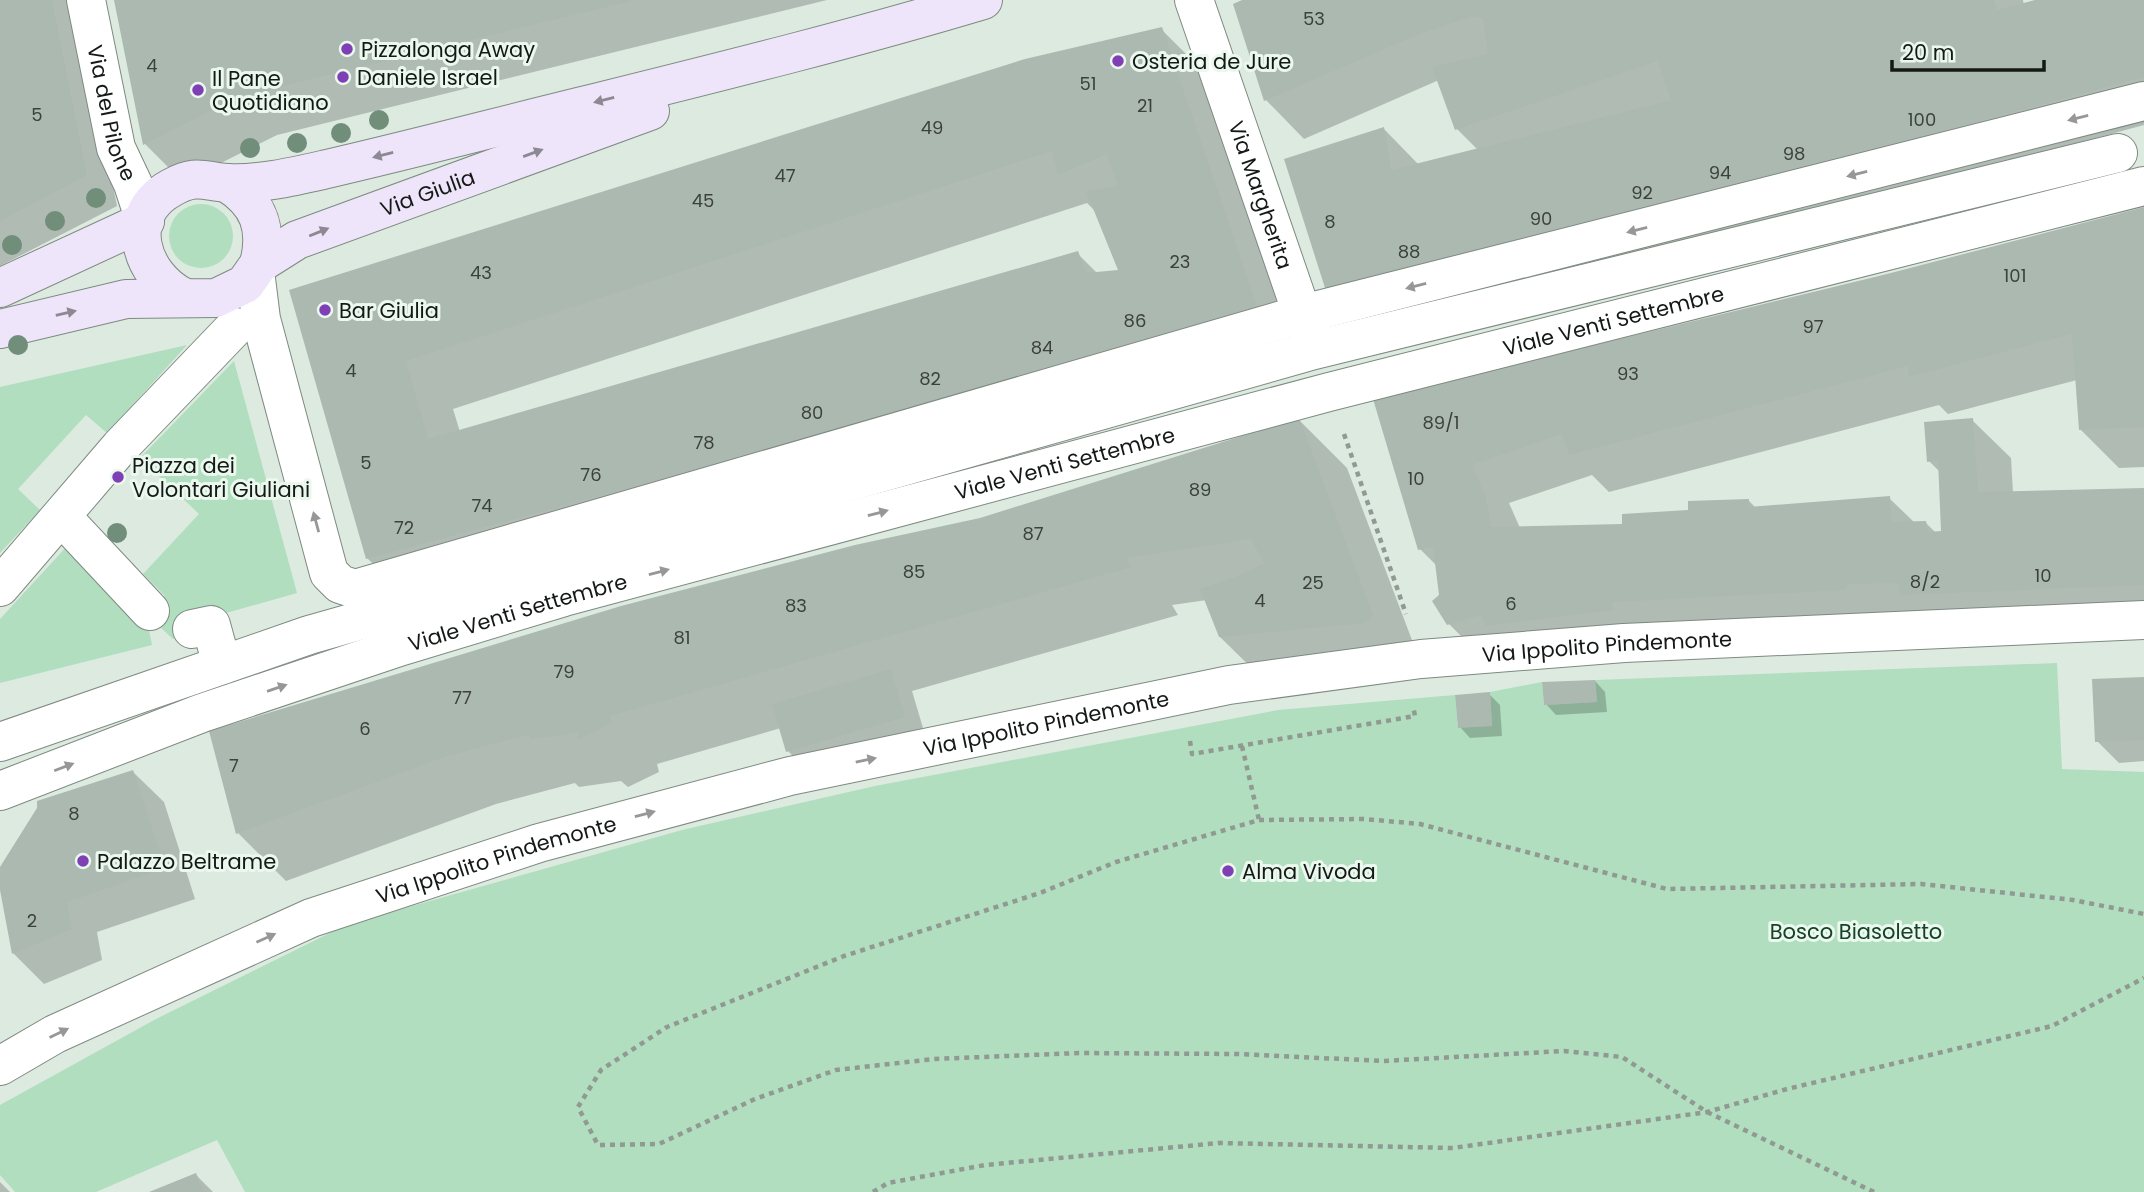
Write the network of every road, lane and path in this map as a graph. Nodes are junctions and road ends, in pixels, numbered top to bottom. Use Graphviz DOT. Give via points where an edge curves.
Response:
graph roads {
  1 [pos="86,0"];
  2 [pos="983,0"];
  3 [pos="1194,0"];
  4 [pos="860,37"];
  5 [pos="2144,101"];
  6 [pos="2118,153"];
  7 [pos="227,183"];
  8 [pos="2144,186"];
  9 [pos="145,221"];
  10 [pos="257,268"];
  11 [pos="0,288"];
  12 [pos="183,297"];
  13 [pos="1303,314"];
  14 [pos="235,327"];
  15 [pos="0,329"];
  16 [pos="1314,350"];
  17 [pos="1329,392"];
  18 [pos="1342,429"];
  19 [pos="62,517"];
  20 [pos="0,587"];
  21 [pos="150,611"];
  22 [pos="2144,621"];
  23 [pos="1409,622"];
  24 [pos="192,629"];
  25 [pos="1404,662"];
  26 [pos="222,665"];
  27 [pos="1200,739"];
  28 [pos="0,742"];
  29 [pos="1242,746"];
  30 [pos="0,791"];
  31 [pos="1259,820"];
  32 [pos="2144,914"];
  33 [pos="2144,978"];
  34 [pos="0,1066"];
  35 [pos="1707,1112"];
  36 [pos="873,1192"];
  37 [pos="1874,1192"];
  1 -- 9 [label="street, Via del Pilone" via="116,149"];
  2 -- 4 [label="street, Via Giulia"];
  3 -- 13 [label="street, Via Margherita"];
  4 -- 7 [label="street, Via Giulia, one-way" via="323,170"];
  10 -- 4 [label="street, Via Giulia, one-way" via="297,240 364,213"];
  5 -- 13 [label="street, one-way"];
  6 -- 16 [label="street, Viale Venti Settembre"];
  7 -- 9 [label="street, Via Giulia" via="207,178 178,185 154,202"];
  7 -- 10 [label="street" via="244,193 263,226 264,245"];
  8 -- 17 [label="street, Viale Venti Settembre"];
  9 -- 11 [label="street, Via Giulia"];
  9 -- 12 [label="street" via="142,239 153,275"];
  10 -- 12 [label="street, Via Giulia" via="231,293 199,300"];
  13 -- 10 [label="street, one-way" via="355,589 340,584 329,573 261,318"];
  15 -- 12 [label="street, Via Giulia, one-way" via="126,299"];
  13 -- 16 [label="street, Via Margherita"];
  14 -- 19 [label="street" via="120,447"];
  16 -- 17 [label="street, Via Margherita"];
  16 -- 26 [label="street, Viale Venti Settembre" via="309,635"];
  30 -- 17 [label="street, Viale Venti Settembre, one-way" via="202,713 402,646 552,601"];
  18 -- 23 [label="path"];
  19 -- 20 [label="street"];
  19 -- 21 [label="street"];
  22 -- 25 [label="street, Via Ippolito Pindemonte" via="1624,643"];
  24 -- 26 [label="street" via="211,625"];
  25 -- 29 [label="path" via="1415,716"];
  34 -- 25 [label="street, Via Ippolito Pindemonte, one-way" via="55,1034 311,918 539,843 830,767 1229,685"];
  26 -- 28 [label="street, Viale Venti Settembre"];
  27 -- 29 [label="path" via="1189,741 1192,754"];
  29 -- 31 [label="path"];
  31 -- 32 [label="path" via="1364,819 1420,824 1667,889 1921,884 2073,900"];
  31 -- 35 [label="path" via="1116,862 1040,892 844,956 667,1027 601,1070 578,1107 598,1145 659,1144 755,1099 836,1070 934,1059 1093,1053 1383,1061 1564,1051 1622,1058"];
  33 -- 35 [label="path" via="2052,1026"];
  35 -- 36 [label="path" via="1452,1148 1219,1143 985,1165 888,1183"];
  35 -- 37 [label="path"];
}
